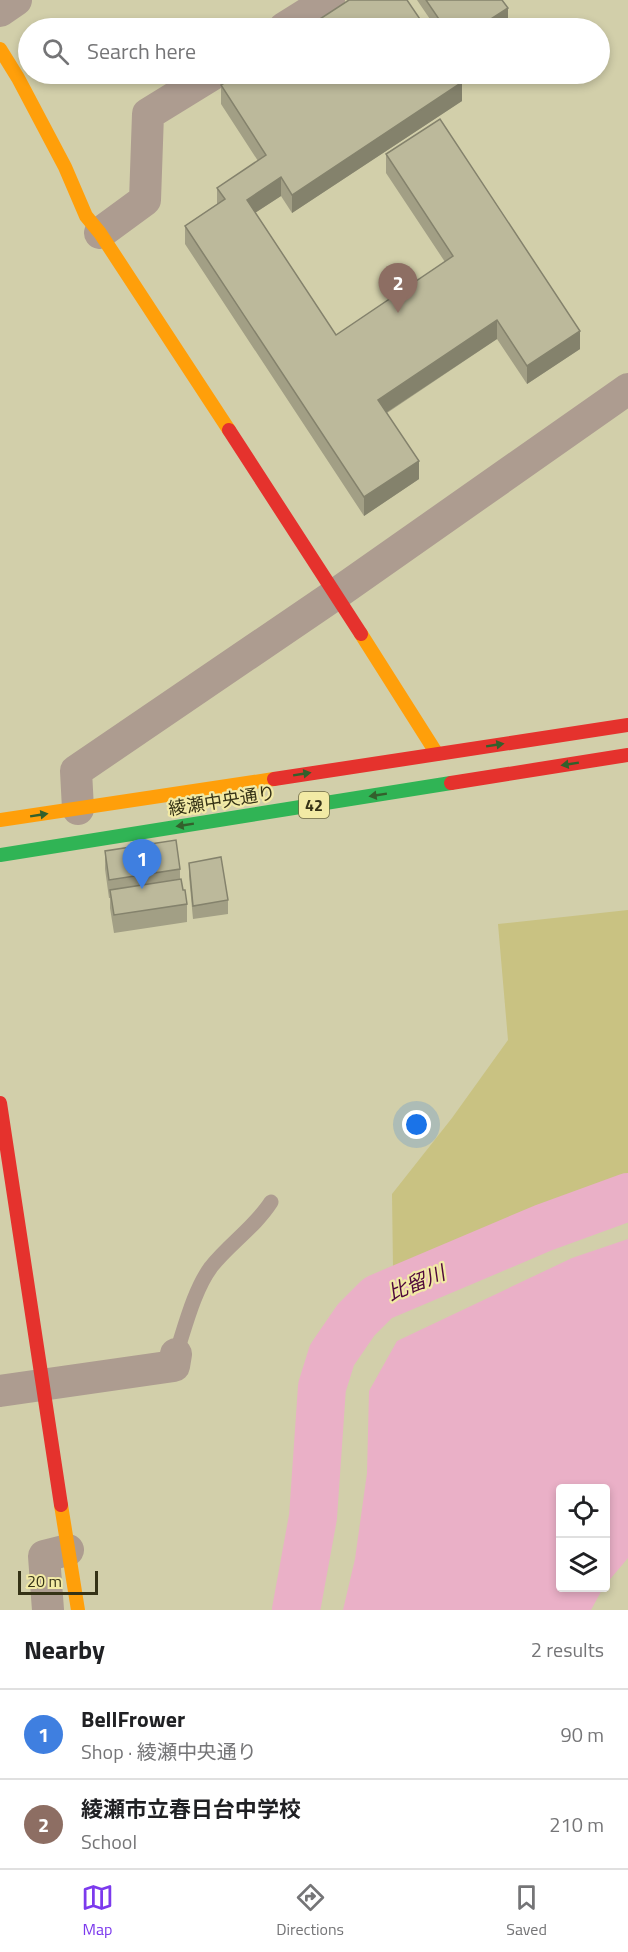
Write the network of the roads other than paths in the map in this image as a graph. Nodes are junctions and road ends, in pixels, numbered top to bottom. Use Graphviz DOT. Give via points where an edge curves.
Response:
graph roads {
  1 [pos="16,0"];
  2 [pos="329,0"];
  3 [pos="0,11"];
  4 [pos="300,18"];
  5 [pos="0,49"];
  6 [pos="18,78"];
  7 [pos="21,84"];
  8 [pos="197,84"];
  9 [pos="100,233"];
  10 [pos="628,389"];
  11 [pos="336,594"];
  12 [pos="628,725"];
  13 [pos="437,754"];
  14 [pos="628,755"];
  15 [pos="78,809"];
  16 [pos="0,820"];
  17 [pos="0,855"];
  18 [pos="0,1103"];
  19 [pos="271,1202"];
  20 [pos="176,1354"];
  21 [pos="42,1385"];
  22 [pos="0,1391"];
  23 [pos="68,1550"];
  24 [pos="48,1610"];
  25 [pos="78,1610"];
  1 -- 3 [label="street"];
  2 -- 4 [label="street"];
  5 -- 6 [label="street"];
  7 -- 9 [label="street" via="86,216"];
  8 -- 9 [label="street" via="148,114 145,200"];
  9 -- 11 [label="street"];
  10 -- 11 [label="street"];
  11 -- 13 [label="street"];
  11 -- 15 [label="street" via="76,771"];
  13 -- 12 [label="street, 綾瀬中央通り / 42, one-way"];
  15 -- 13 [label="street, 綾瀬中央通り / 42, one-way"];
  14 -- 17 [label="street, 綾瀬中央通り / 42, one-way"];
  16 -- 15 [label="street, 綾瀬中央通り / 42, one-way"];
  18 -- 21 [label="street"];
  19 -- 20 [label="lane" via="264,1214 209,1269"];
  20 -- 21 [label="street" via="174,1366"];
  21 -- 22 [label="street"];
  21 -- 23 [label="street"];
  23 -- 24 [label="street" via="44,1556"];
  23 -- 25 [label="street"];
}
